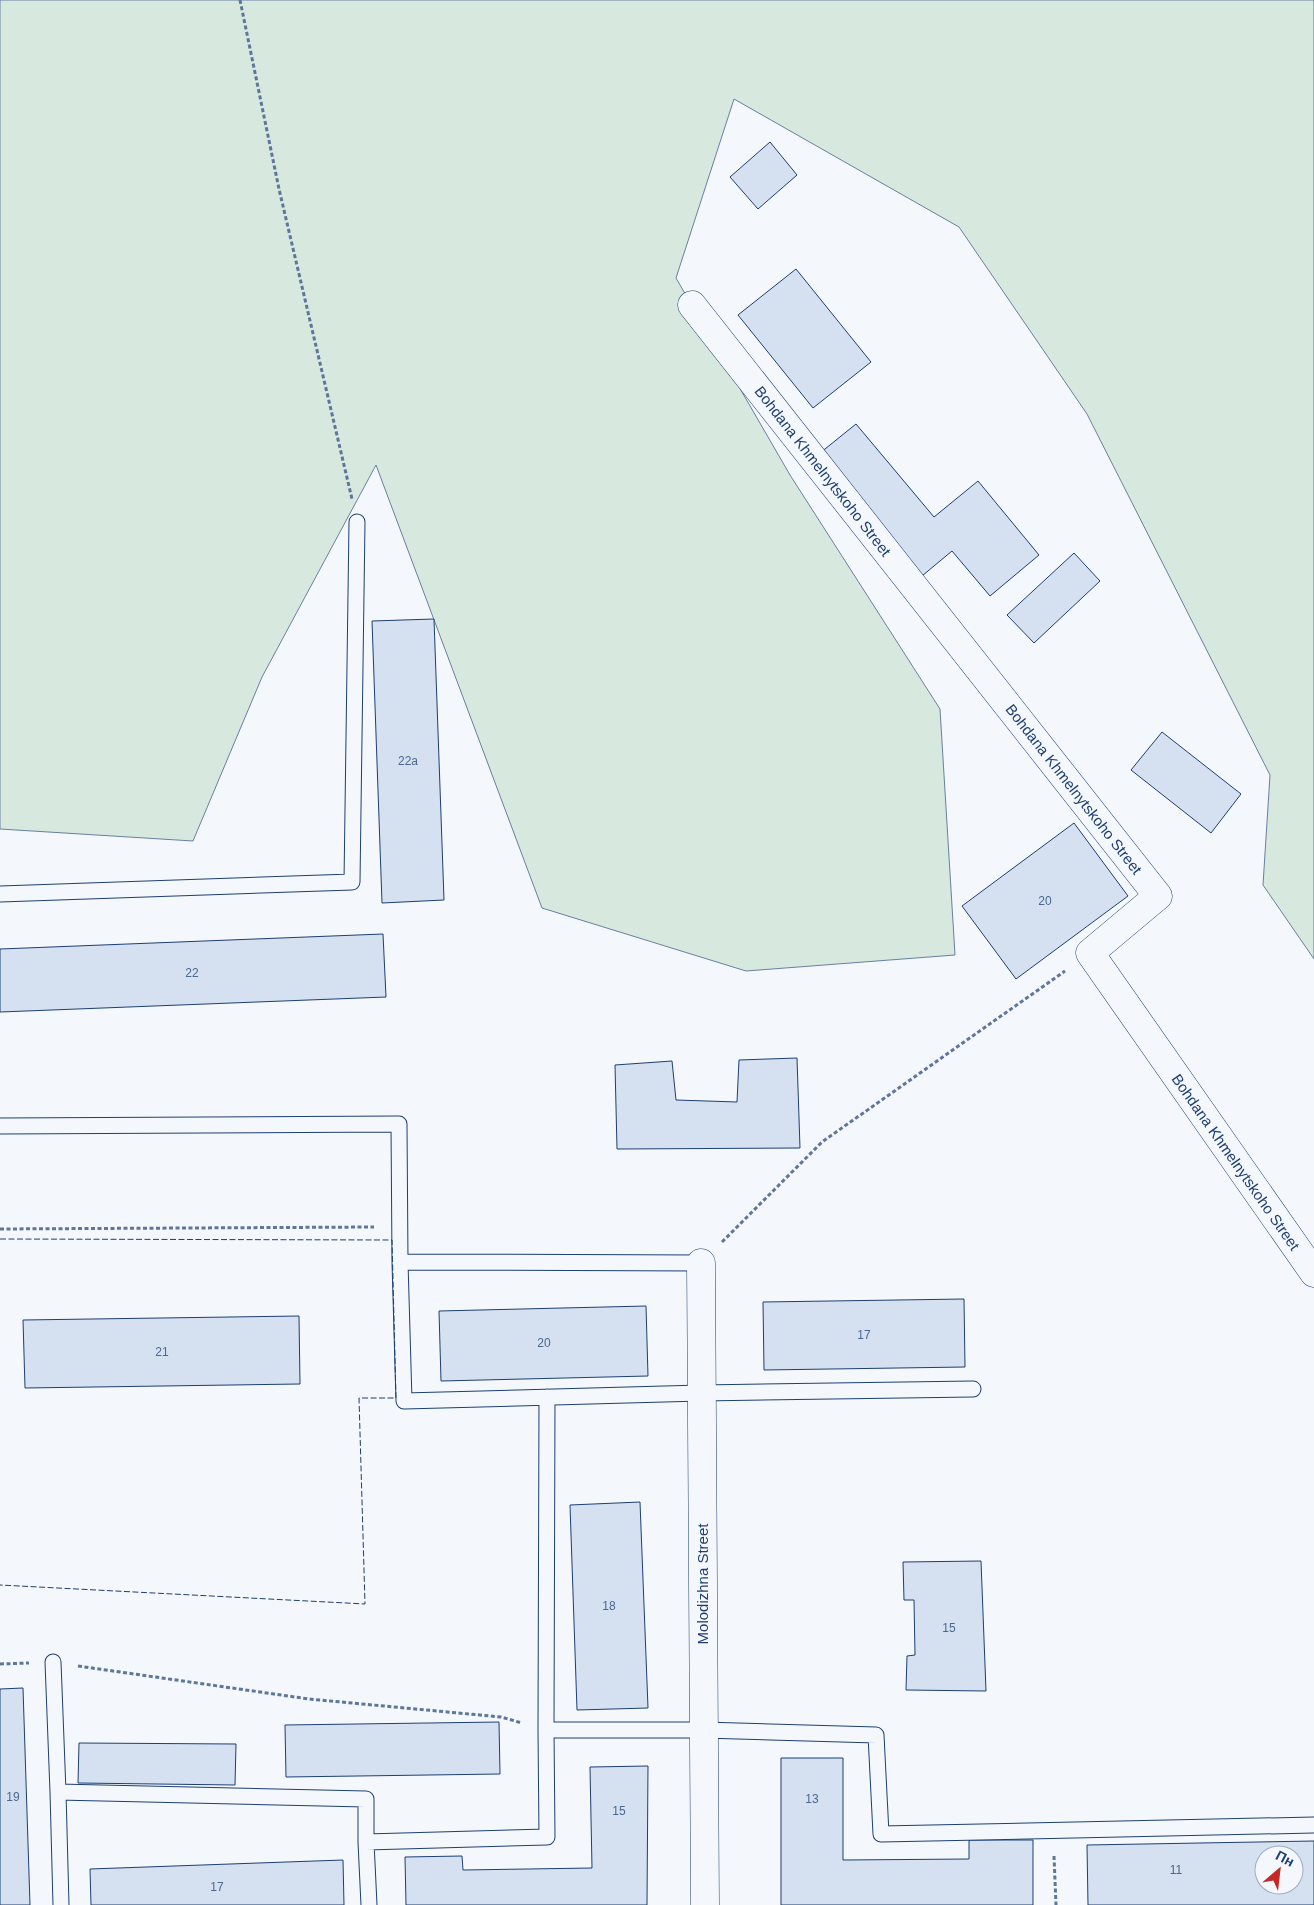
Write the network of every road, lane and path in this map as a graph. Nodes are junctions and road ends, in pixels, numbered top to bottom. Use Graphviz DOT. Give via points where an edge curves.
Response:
graph roads {
  1 [pos="240,0"];
  2 [pos="692,305"];
  3 [pos="357,522"];
  4 [pos="0,894"];
  5 [pos="1090,953"];
  6 [pos="0,1126"];
  7 [pos="400,1227"];
  8 [pos="0,1229"];
  9 [pos="400,1262"];
  10 [pos="701,1263"];
  11 [pos="1314,1273"];
  12 [pos="973,1389"];
  13 [pos="702,1392"];
  14 [pos="547,1397"];
  15 [pos="53,1662"];
  16 [pos="0,1664"];
  17 [pos="546,1730"];
  18 [pos="703,1730"];
  19 [pos="58,1792"];
  20 [pos="1314,1825"];
  21 [pos="1053,1830"];
  22 [pos="366,1842"];
  23 [pos="60,1905"];
  24 [pos="369,1905"];
  25 [pos="706,1905"];
  26 [pos="1056,1905"];
  1 -- 3 [label="path" via="281,198"];
  2 -- 5 [label="street, Bohdana Khmelnytskoho Street" via="1158,896"];
  3 -- 4 [label="lane" via="352,882"];
  5 -- 10 [label="path" via="822,1142"];
  5 -- 11 [label="street, Bohdana Khmelnytskoho Street"];
  6 -- 7 [label="lane" via="399,1124"];
  7 -- 8 [label="path"];
  7 -- 9 [label="lane"];
  9 -- 10 [label="lane"];
  9 -- 14 [label="lane" via="404,1401"];
  10 -- 13 [label="street, Molodizhna Street"];
  12 -- 13 [label="lane"];
  13 -- 14 [label="lane"];
  13 -- 18 [label="street, Molodizhna Street"];
  14 -- 17 [label="lane"];
  15 -- 16 [label="path"];
  15 -- 17 [label="path" via="308,1699 501,1717"];
  15 -- 19 [label="lane"];
  17 -- 18 [label="lane"];
  17 -- 22 [label="lane" via="547,1837"];
  18 -- 21 [label="lane" via="876,1735 881,1834"];
  18 -- 25 [label="street, Molodizhna Street"];
  19 -- 22 [label="lane" via="366,1800"];
  19 -- 23 [label="lane"];
  20 -- 21 [label="lane"];
  21 -- 26 [label="path"];
  22 -- 24 [label="lane"];
}
